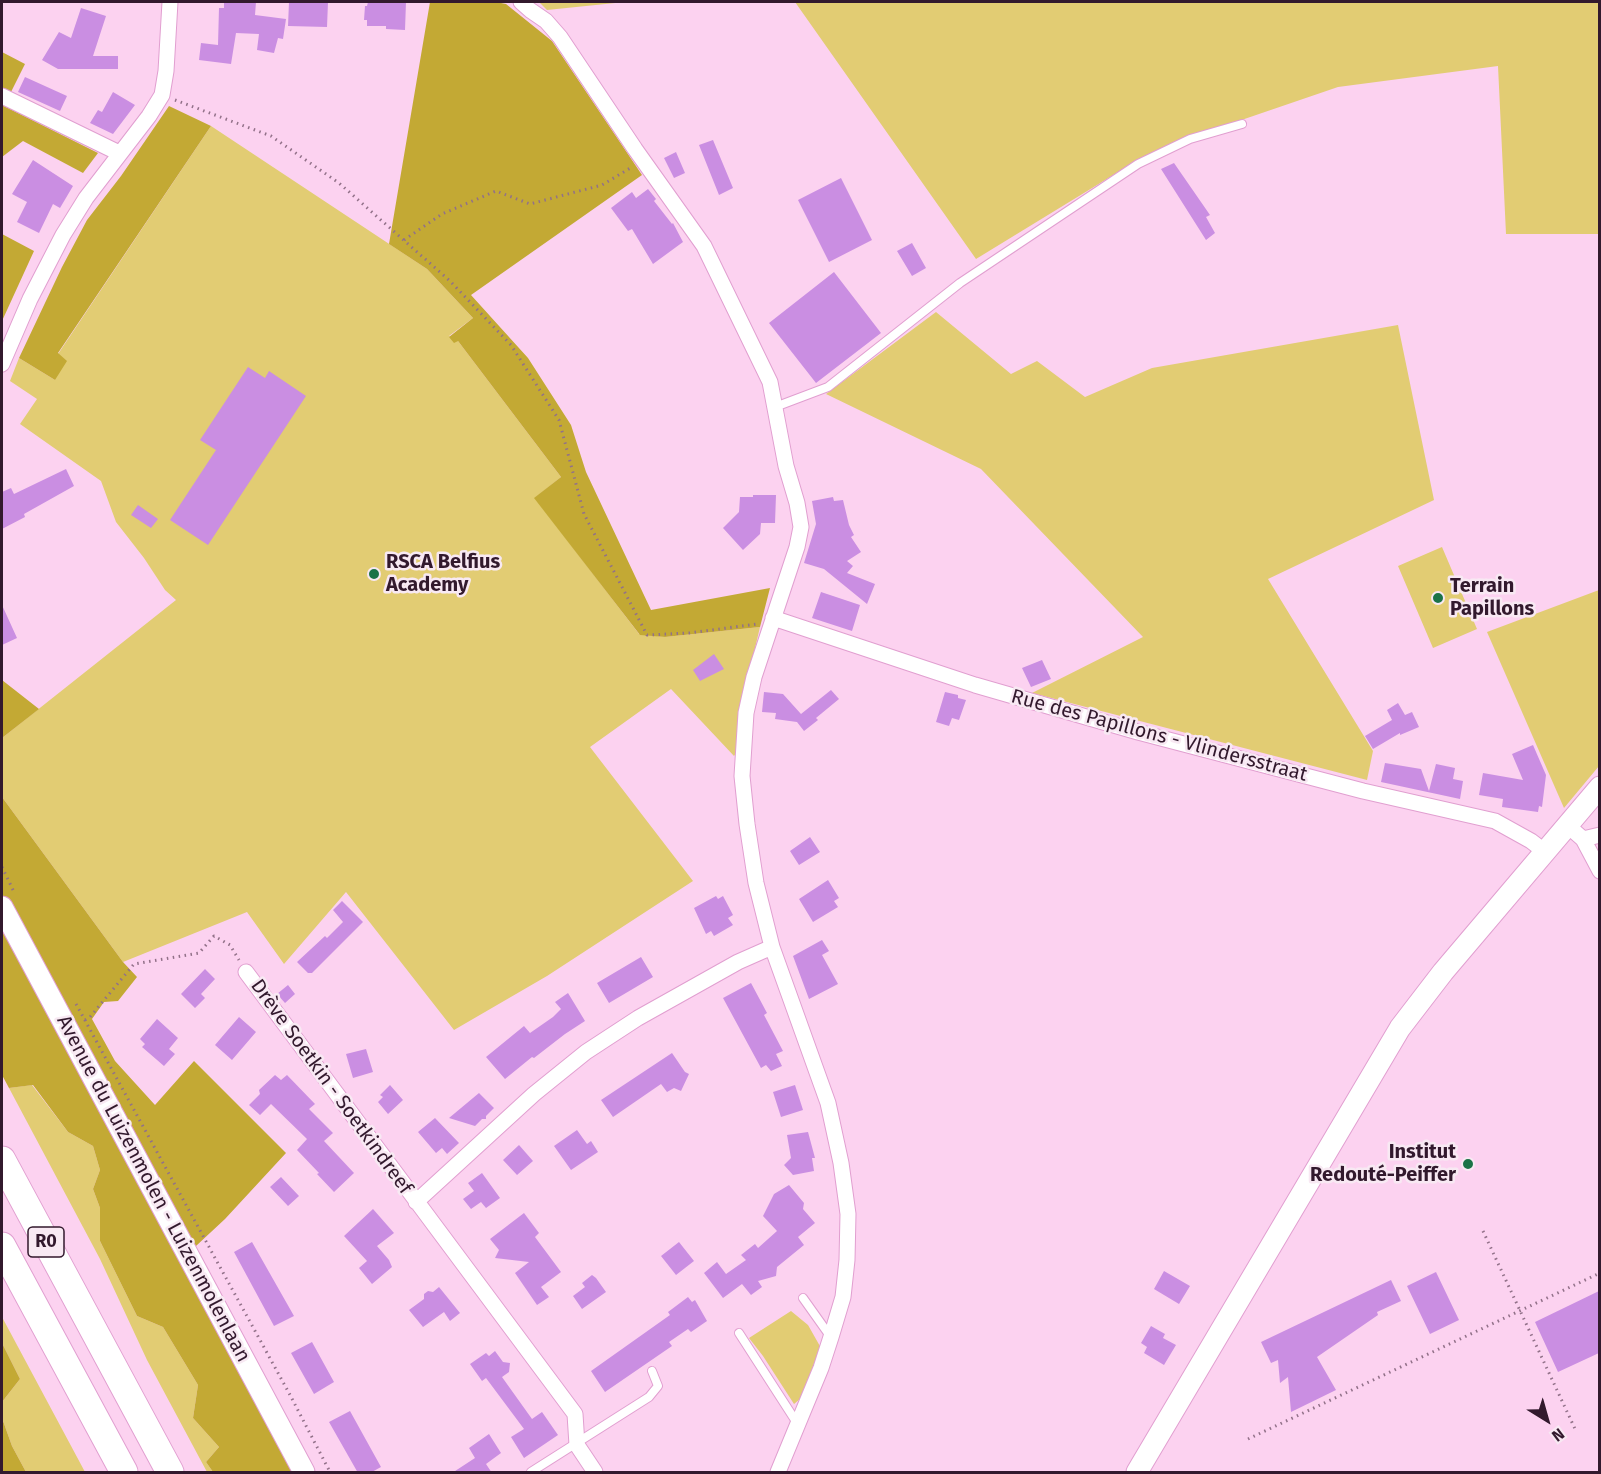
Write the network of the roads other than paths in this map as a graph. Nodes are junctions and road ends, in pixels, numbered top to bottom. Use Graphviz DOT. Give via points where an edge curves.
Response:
graph roads {
  1 [pos="170,2"];
  2 [pos="521,2"];
  3 [pos="2,96"];
  4 [pos="1242,124"];
  5 [pos="119,153"];
  6 [pos="2,363"];
  7 [pos="775,407"];
  8 [pos="771,622"];
  9 [pos="1599,787"];
  10 [pos="1567,825"];
  11 [pos="1599,835"];
  12 [pos="1583,839"];
  13 [pos="1544,851"];
  14 [pos="1599,871"];
  15 [pos="10,903"];
  16 [pos="772,946"];
  17 [pos="246,972"];
  18 [pos="2,1160"];
  19 [pos="416,1202"];
  20 [pos="2,1246"];
  21 [pos="803,1298"];
  22 [pos="739,1333"];
  23 [pos="831,1337"];
  24 [pos="652,1371"];
  25 [pos="798,1425"];
  26 [pos="577,1445"];
  27 [pos="124,1473"];
  28 [pos="170,1473"];
  29 [pos="304,1473"];
  30 [pos="531,1473"];
  31 [pos="595,1473"];
  32 [pos="778,1473"];
  33 [pos="1137,1473"];
  1 -- 5 [label="street" via="162,95"];
  2 -- 7 [label="street" via="560,37 704,246 770,382"];
  3 -- 5 [label="street"];
  4 -- 7 [label="lane" via="1190,139 1138,164 960,283 828,387"];
  5 -- 6 [label="street" via="63,235"];
  7 -- 8 [label="street" via="801,527"];
  8 -- 13 [label="street, Rue des Papillons - Vlindersstraat" via="1138,732 1495,821"];
  8 -- 16 [label="street" via="746,713 742,776 756,883"];
  9 -- 10 [label="street"];
  10 -- 12 [label="street"];
  10 -- 13 [label="street"];
  11 -- 12 [label="street"];
  12 -- 14 [label="street"];
  13 -- 33 [label="street" via="1400,1028"];
  15 -- 29 [label="street, Avenue du Luizenmolen - Luizenmolenlaan"];
  16 -- 19 [label="street, Drève Soetkin - Soetkindreef" via="629,1024 586,1052"];
  16 -- 23 [label="street" via="828,1103 841,1163 848,1214 847,1260 843,1297"];
  17 -- 19 [label="street, Drève Soetkin - Soetkindreef"];
  18 -- 28 [label="highway, R0"];
  19 -- 26 [label="street, Drève Soetkin - Soetkindreef" via="575,1414"];
  20 -- 27 [label="highway, R0"];
  21 -- 23 [label="lane"];
  22 -- 25 [label="lane"];
  23 -- 25 [label="street"];
  24 -- 26 [label="lane" via="658,1386 649,1397"];
  25 -- 32 [label="street"];
  26 -- 30 [label="lane"];
  26 -- 31 [label="street, Drève Soetkin - Soetkindreef"];
}
